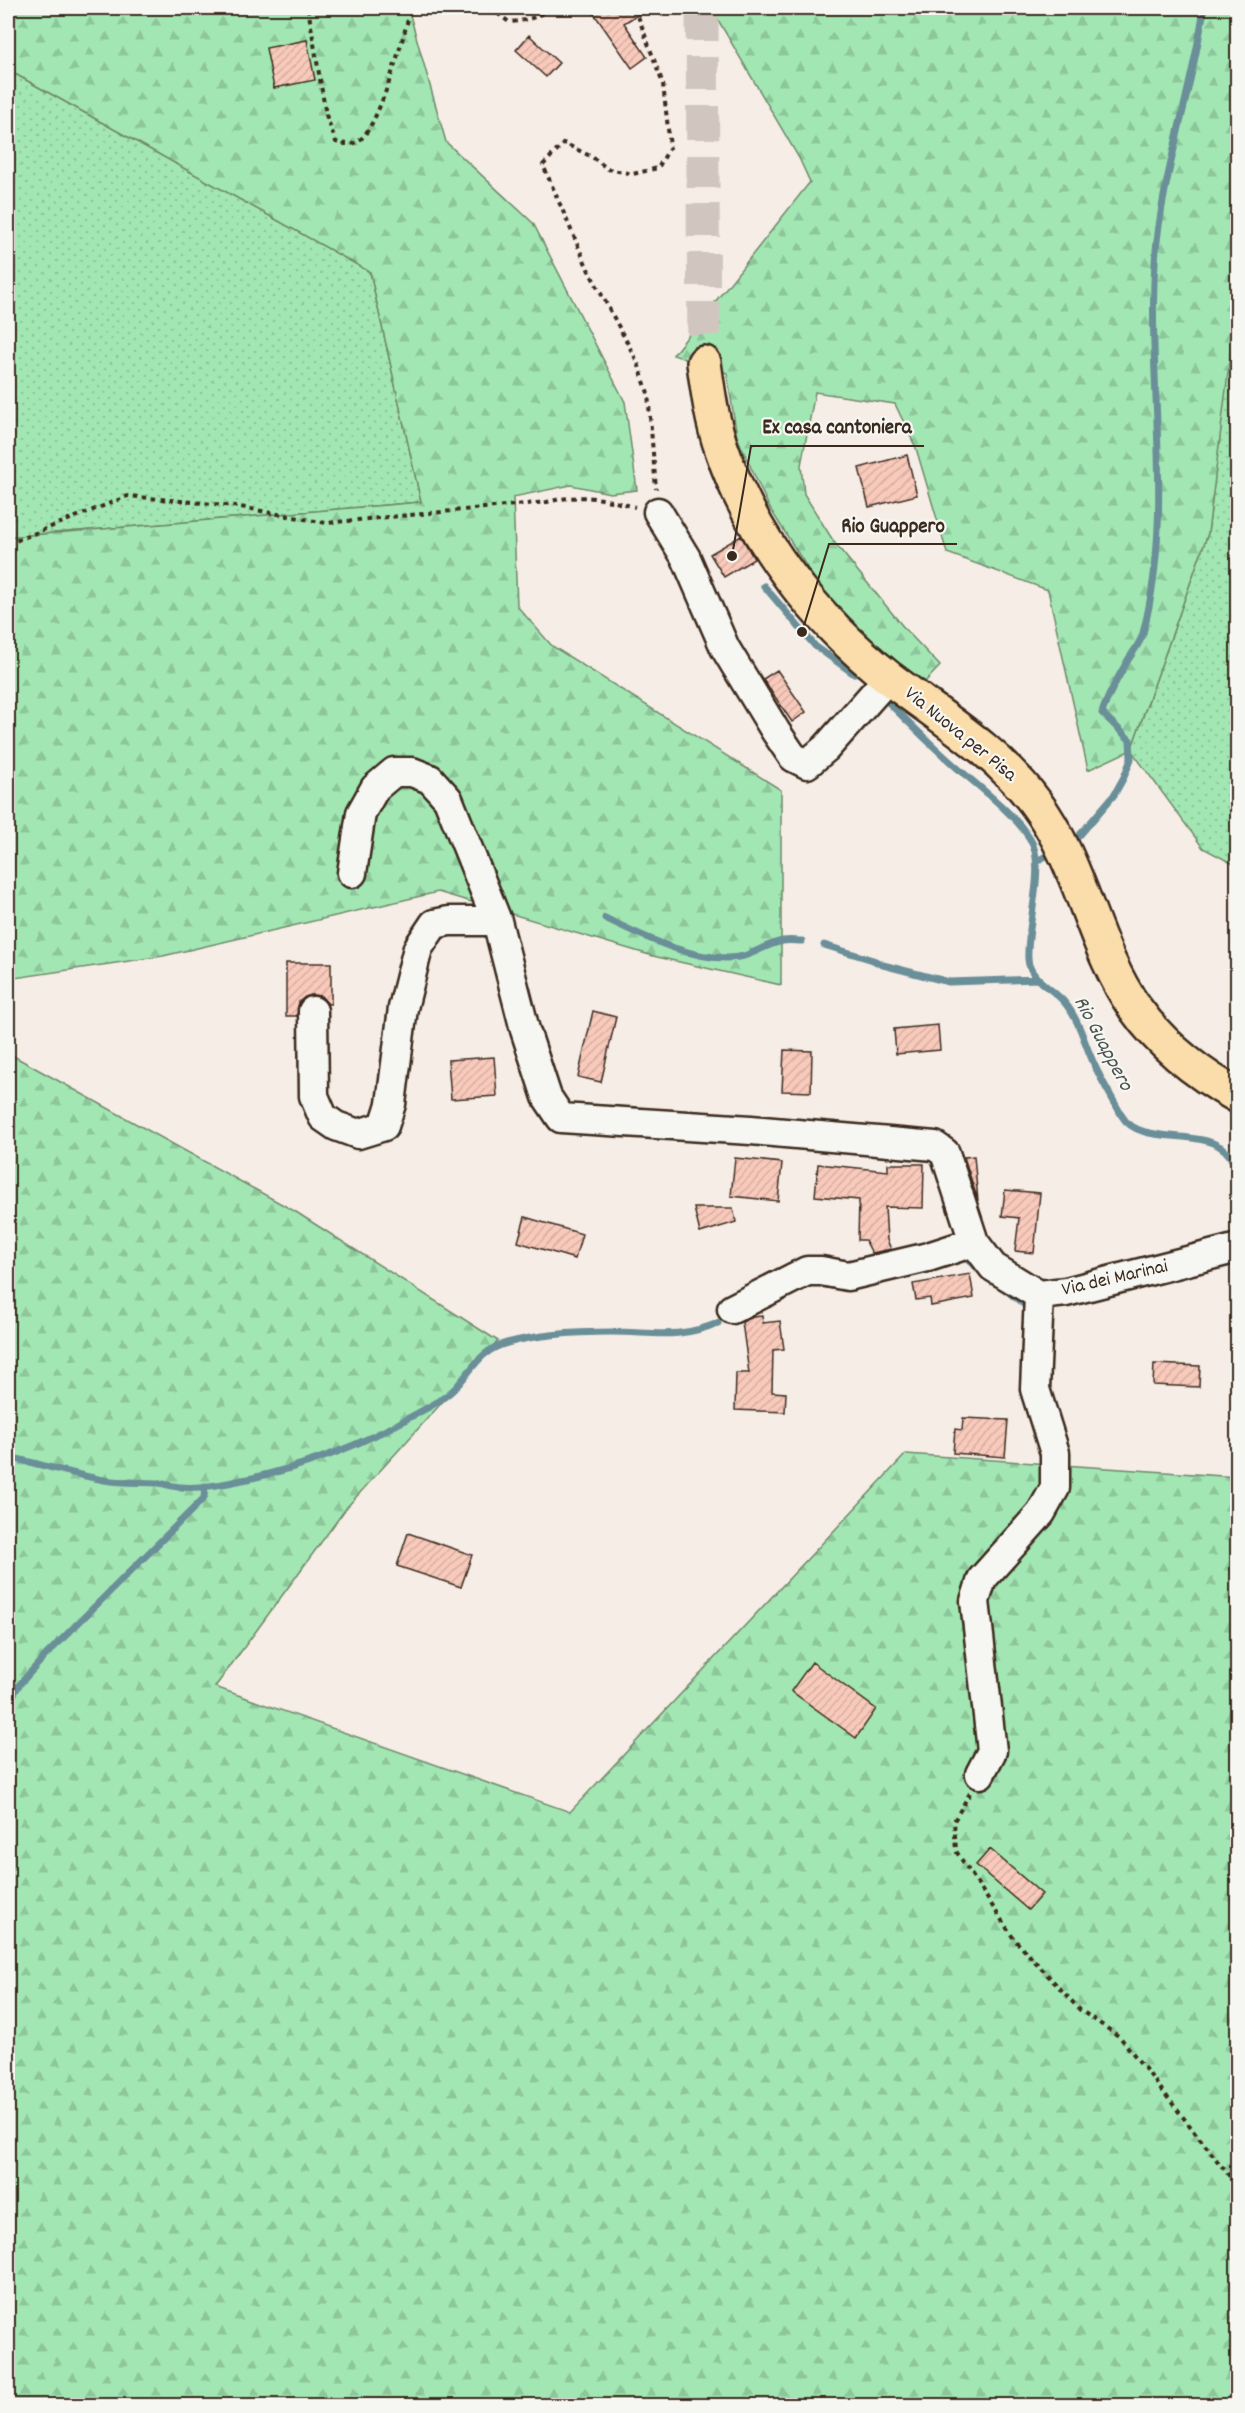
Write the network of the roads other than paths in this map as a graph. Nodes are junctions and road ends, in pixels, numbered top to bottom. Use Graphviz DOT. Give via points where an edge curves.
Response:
graph roads {
  1 [pos="704,363"];
  2 [pos="658,512"];
  3 [pos="889,677"];
  4 [pos="352,873"];
  5 [pos="497,921"];
  6 [pos="313,1011"];
  7 [pos="1238,1096"];
  8 [pos="974,1242"];
  9 [pos="1238,1248"];
  10 [pos="1039,1295"];
  11 [pos="732,1309"];
  12 [pos="980,1774"];
  1 -- 3 [label="main road, Via Nuova per Pisa" via="721,450 766,540 820,616"];
  2 -- 3 [label="street" via="686,558 726,648 793,756 807,764"];
  3 -- 7 [label="main road, Via Nuova per Pisa" via="992,757 1025,789 1065,852 1111,963 1135,1008 1183,1060"];
  4 -- 5 [label="street" via="361,813 375,788 394,772 412,772 430,779 448,799"];
  5 -- 6 [label="street" via="434,924 418,948 403,1008 391,1104 384,1125 358,1134 323,1117 314,1096"];
  5 -- 8 [label="street, Via dei Marinai" via="543,1086 561,1118 935,1146 945,1153"];
  8 -- 10 [label="street, Via dei Marinai" via="993,1267"];
  8 -- 11 [label="street" via="848,1276 807,1271"];
  9 -- 10 [label="street, Via dei Marinai" via="1066,1292"];
  10 -- 12 [label="street" via="1035,1389 1055,1453 1055,1488 1041,1513 982,1578 975,1601 992,1751"];
}
